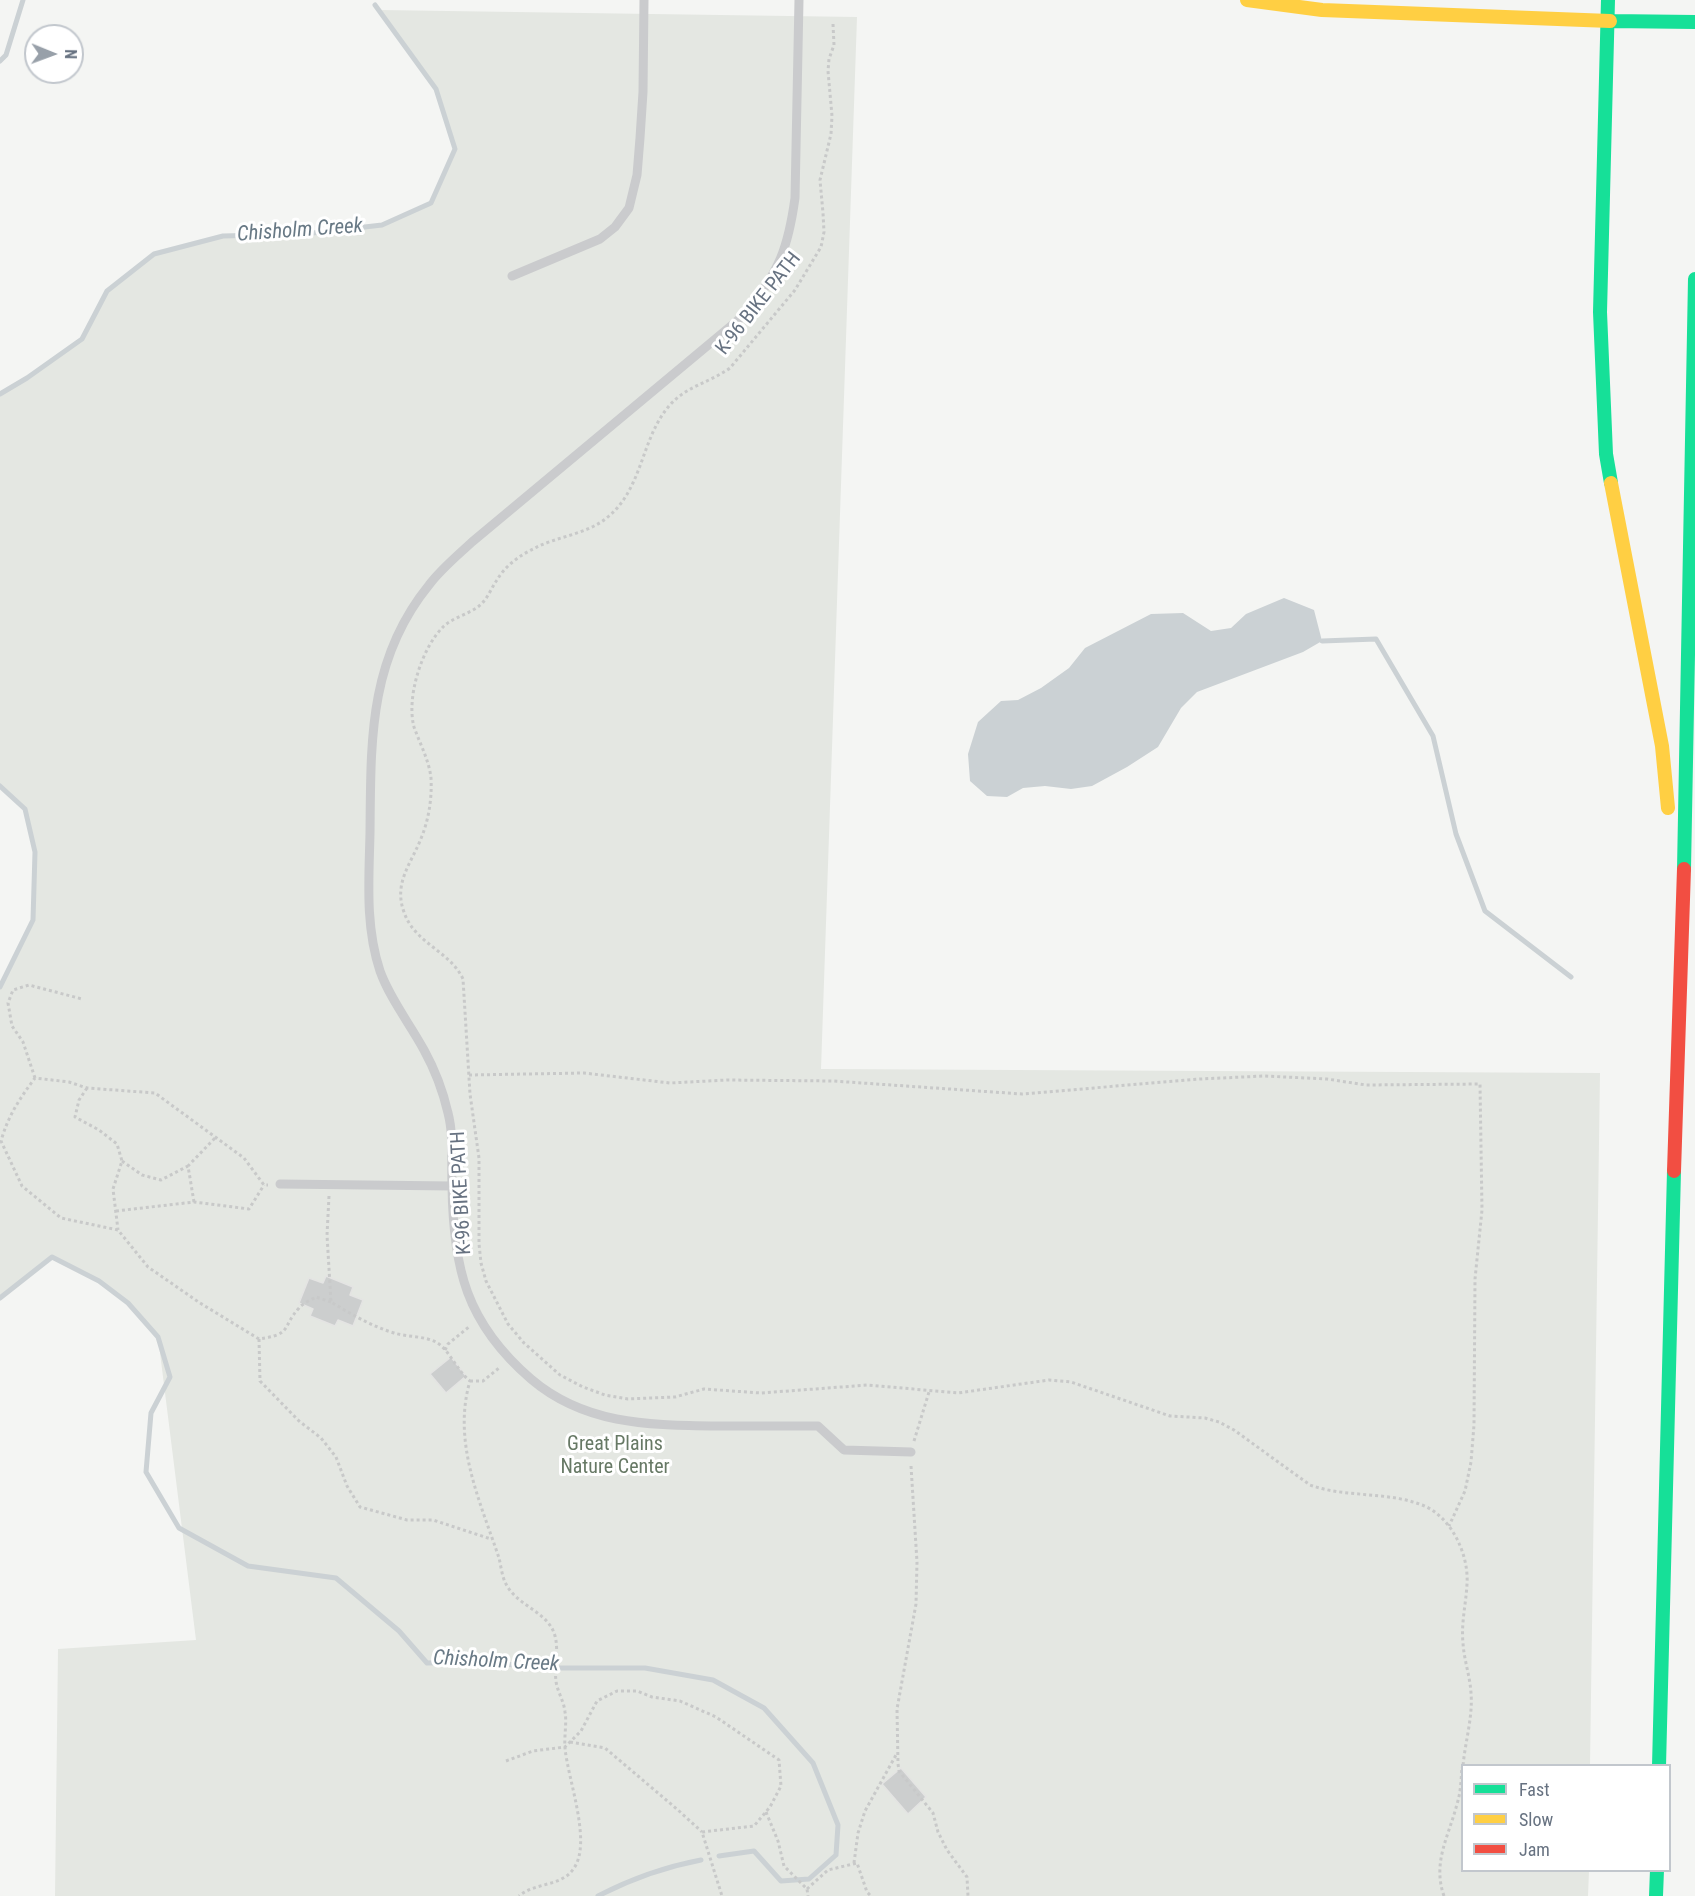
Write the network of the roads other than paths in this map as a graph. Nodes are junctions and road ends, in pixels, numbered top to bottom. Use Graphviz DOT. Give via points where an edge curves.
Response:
graph roads {
  1 [pos="644,0"];
  2 [pos="799,0"];
  3 [pos="1247,0"];
  4 [pos="1608,0"];
  5 [pos="1608,21"];
  6 [pos="1695,22"];
  7 [pos="512,276"];
  8 [pos="1695,279"];
  9 [pos="1681,944"];
  10 [pos="280,1184"];
  11 [pos="452,1185"];
  12 [pos="911,1452"];
  13 [pos="1659,1764"];
  14 [pos="1657,1872"];
  15 [pos="1656,1896"];
  1 -- 7 [label="lane" via="640,138 637,176 628,208 615,227 600,239"];
  2 -- 11 [label="lane" via="795,198 783,256 769,282 749,311 446,566 412,608 389,652 379,686 371,759 368,902 372,938 392,997 426,1053 440,1085 449,1115"];
  3 -- 5 [label="main road" via="1322,10"];
  4 -- 5 [label="main road"];
  5 -- 6 [label="main road"];
  5 -- 9 [label="main road" via="1600,312 1606,454 1662,746"];
  8 -- 9 [label="main road"];
  9 -- 13 [label="main road"];
  10 -- 11 [label="lane"];
  11 -- 12 [label="lane" via="454,1241 468,1297 479,1319 509,1358 558,1398 616,1420 654,1425 818,1426 843,1450"];
  14 -- 15 [label="main road"];
}
